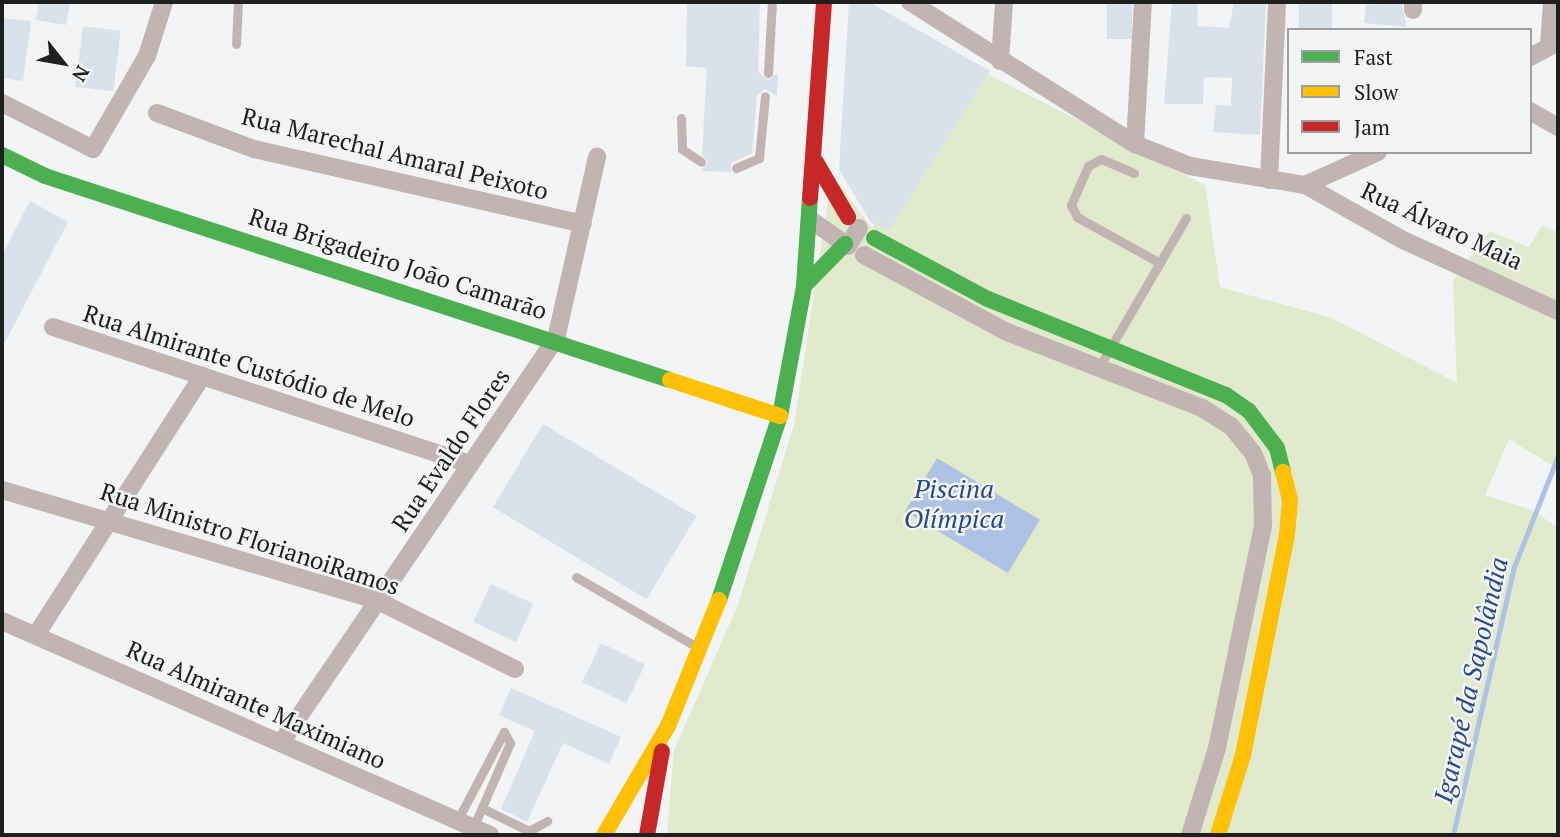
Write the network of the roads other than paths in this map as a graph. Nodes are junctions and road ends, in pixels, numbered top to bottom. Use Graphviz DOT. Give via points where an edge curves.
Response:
graph roads {
  1 [pos="164,2"];
  2 [pos="238,2"];
  3 [pos="772,2"];
  4 [pos="824,2"];
  5 [pos="910,2"];
  6 [pos="1004,2"];
  7 [pos="1143,2"];
  8 [pos="1277,2"];
  9 [pos="1552,2"];
  10 [pos="236,44"];
  11 [pos="1554,44"];
  12 [pos="1532,56"];
  13 [pos="1000,61"];
  14 [pos="768,73"];
  15 [pos="765,96"];
  16 [pos="2,103"];
  17 [pos="1532,112"];
  18 [pos="157,113"];
  19 [pos="681,118"];
  20 [pos="1558,127"];
  21 [pos="1135,144"];
  22 [pos="1374,154"];
  23 [pos="2,155"];
  24 [pos="597,157"];
  25 [pos="701,162"];
  26 [pos="816,162"];
  27 [pos="736,168"];
  28 [pos="1134,173"];
  29 [pos="1269,180"];
  30 [pos="1305,186"];
  31 [pos="1186,218"];
  32 [pos="811,220"];
  33 [pos="583,224"];
  34 [pos="860,228"];
  35 [pos="852,249"];
  36 [pos="1160,263"];
  37 [pos="804,286"];
  38 [pos="988,299"];
  39 [pos="1558,311"];
  40 [pos="981,320"];
  41 [pos="53,327"];
  42 [pos="556,339"];
  43 [pos="1112,346"];
  44 [pos="1098,369"];
  45 [pos="202,376"];
  46 [pos="780,416"];
  47 [pos="470,464"];
  48 [pos="2,490"];
  49 [pos="110,520"];
  50 [pos="576,577"];
  51 [pos="1253,580"];
  52 [pos="1277,586"];
  53 [pos="378,601"];
  54 [pos="2,621"];
  55 [pos="36,635"];
  56 [pos="702,650"];
  57 [pos="1235,662"];
  58 [pos="1261,668"];
  59 [pos="515,670"];
  60 [pos="668,726"];
  61 [pos="281,743"];
  62 [pos="482,808"];
  63 [pos="547,821"];
  64 [pos="473,828"];
  65 [pos="604,835"];
  66 [pos="647,835"];
  67 [pos="1189,835"];
  68 [pos="1218,835"];
  1 -- 16 [label="street" via="146,56 93,149"];
  2 -- 10 [label="lane"];
  3 -- 14 [label="lane"];
  4 -- 26 [label="street"];
  5 -- 13 [label="street, Rua Álvaro Maia"];
  6 -- 13 [label="street"];
  7 -- 21 [label="street"];
  8 -- 29 [label="street"];
  9 -- 11 [label="street"];
  11 -- 12 [label="street"];
  13 -- 21 [label="street, Rua Álvaro Maia"];
  15 -- 27 [label="lane" via="759,158"];
  17 -- 20 [label="street"];
  18 -- 33 [label="street, Rua Marechal Amaral Peixoto" via="254,149"];
  19 -- 25 [label="lane" via="682,149"];
  21 -- 29 [label="street, Rua Álvaro Maia" via="1190,166"];
  22 -- 30 [label="street"];
  23 -- 42 [label="street, Rua Brigadeiro João Camarão" via="45,176"];
  24 -- 33 [label="street, Rua Evaldo Flores"];
  26 -- 32 [label="street"];
  26 -- 34 [label="street"];
  28 -- 36 [label="lane" via="1101,159 1088,166 1071,205 1077,217"];
  29 -- 30 [label="street, Rua Álvaro Maia"];
  30 -- 39 [label="street, Rua Álvaro Maia" via="1403,240"];
  31 -- 36 [label="lane"];
  32 -- 34 [label="street"];
  32 -- 35 [label="street"];
  32 -- 37 [label="street"];
  33 -- 42 [label="street, Rua Evaldo Flores"];
  34 -- 35 [label="street"];
  34 -- 38 [label="street"];
  35 -- 37 [label="street"];
  35 -- 40 [label="street"];
  36 -- 43 [label="lane"];
  37 -- 46 [label="street"];
  38 -- 40 [label="street"];
  38 -- 43 [label="street"];
  40 -- 44 [label="street"];
  41 -- 45 [label="street, Rua Almirante Custódio de Melo"];
  42 -- 46 [label="street, Rua Brigadeiro João Camarão"];
  42 -- 47 [label="street, Rua Evaldo Flores"];
  43 -- 44 [label="lane"];
  43 -- 52 [label="street" via="1226,395 1264,427 1286,469 1290,500"];
  44 -- 51 [label="street" via="1202,408 1244,439 1262,475 1266,500"];
  45 -- 47 [label="street, Rua Almirante Custódio de Melo"];
  45 -- 49 [label="street"];
  46 -- 56 [label="street"];
  47 -- 53 [label="street, Rua Evaldo Flores"];
  48 -- 49 [label="street, Rua Ministro FlorianoiRamos"];
  49 -- 53 [label="street, Rua Ministro FlorianoiRamos"];
  49 -- 55 [label="street"];
  50 -- 56 [label="lane"];
  51 -- 52 [label="street"];
  51 -- 57 [label="street"];
  52 -- 58 [label="street"];
  53 -- 59 [label="street, Rua Ministro FlorianoiRamos"];
  53 -- 61 [label="street, Rua Evaldo Flores"];
  54 -- 55 [label="street, Rua Almirante Maximiano"];
  55 -- 61 [label="street, Rua Almirante Maximiano"];
  56 -- 60 [label="street"];
  57 -- 58 [label="street"];
  57 -- 67 [label="street"];
  58 -- 68 [label="street"];
  60 -- 65 [label="street"];
  60 -- 66 [label="street"];
  61 -- 64 [label="street, Rua Almirante Maximiano"];
  62 -- 63 [label="lane" via="529,831"];
  62 -- 64 [label="lane"];
  62 -- 64 [label="lane" via="510,743 504,732"];
}
